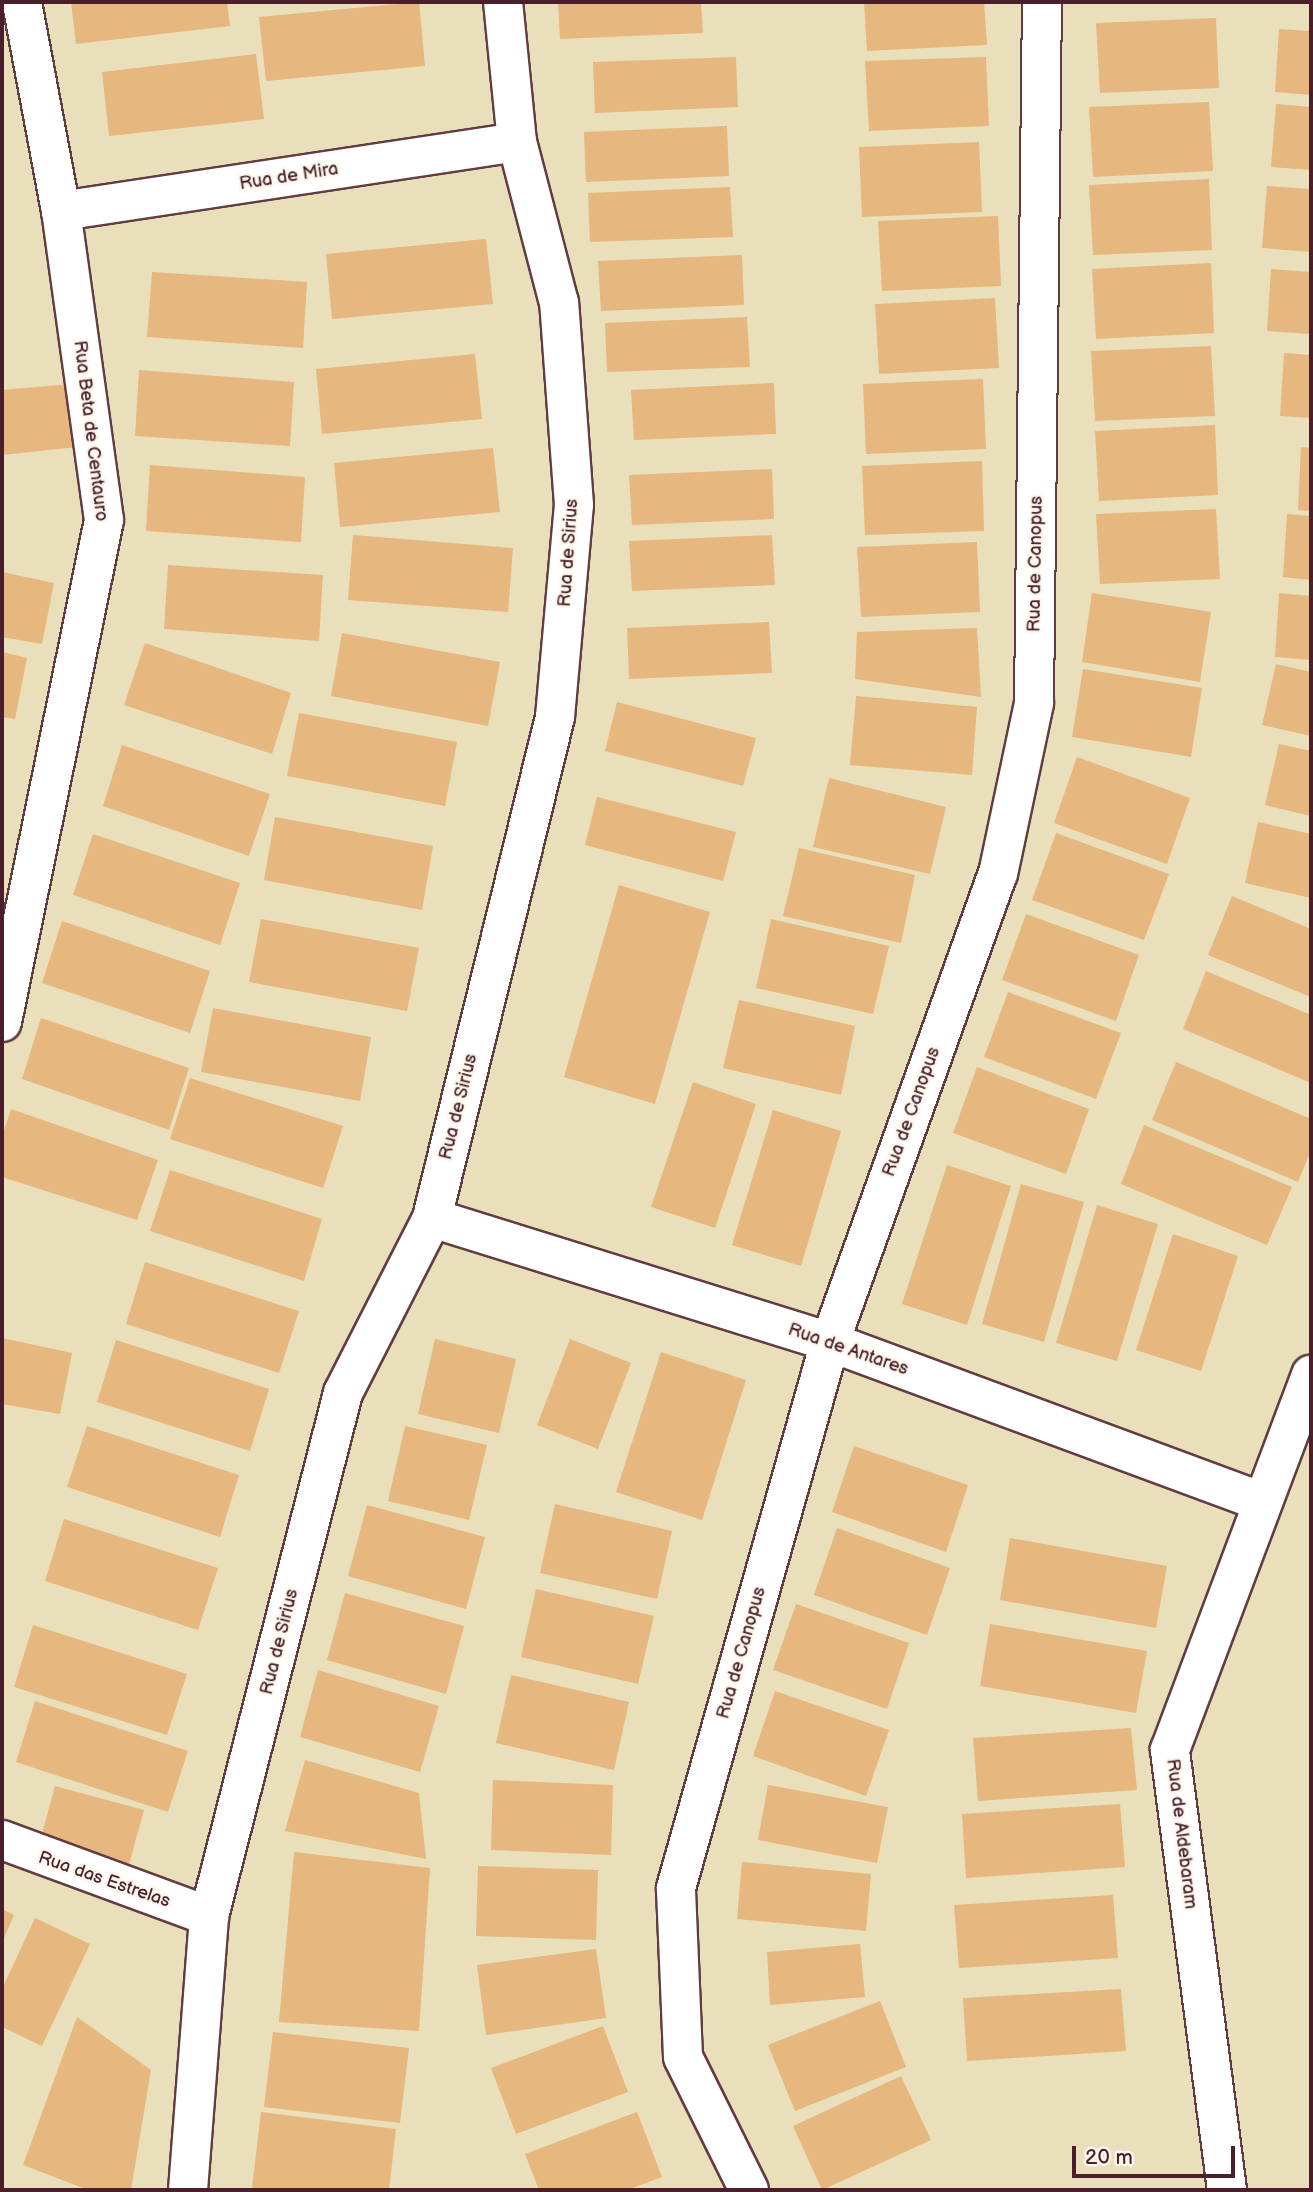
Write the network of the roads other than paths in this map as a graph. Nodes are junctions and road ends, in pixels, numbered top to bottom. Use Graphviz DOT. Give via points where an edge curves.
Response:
graph roads {
  1 [pos="22,2"];
  2 [pos="503,2"];
  3 [pos="1042,2"];
  4 [pos="517,142"];
  5 [pos="61,211"];
  6 [pos="2,1022"];
  7 [pos="432,1218"];
  8 [pos="830,1342"];
  9 [pos="1311,1376"];
  10 [pos="1259,1501"];
  11 [pos="2,1840"];
  12 [pos="209,1916"];
  13 [pos="188,2190"];
  14 [pos="750,2190"];
  15 [pos="1227,2190"];
  1 -- 5 [label="street, Rua Beta de Centauro"];
  2 -- 4 [label="street, Rua de Sirius"];
  3 -- 8 [label="street, Rua de Canopus" via="1034,703 998,874"];
  4 -- 5 [label="street, Rua de Mira"];
  4 -- 7 [label="street, Rua de Sirius" via="559,303 575,505 555,717"];
  5 -- 6 [label="street, Rua Beta de Centauro" via="104,520"];
  7 -- 8 [label="street, Rua de Antares"];
  7 -- 12 [label="street, Rua de Sirius" via="344,1394"];
  8 -- 10 [label="street, Rua de Antares"];
  8 -- 14 [label="street, Rua de Canopus" via="676,1888 683,2057"];
  9 -- 10 [label="street, Rua de Aldebaram"];
  10 -- 15 [label="street, Rua de Aldebaram" via="1170,1751"];
  11 -- 12 [label="street, Rua das Estrelas"];
  12 -- 13 [label="street, Rua de Sirius"];
}
